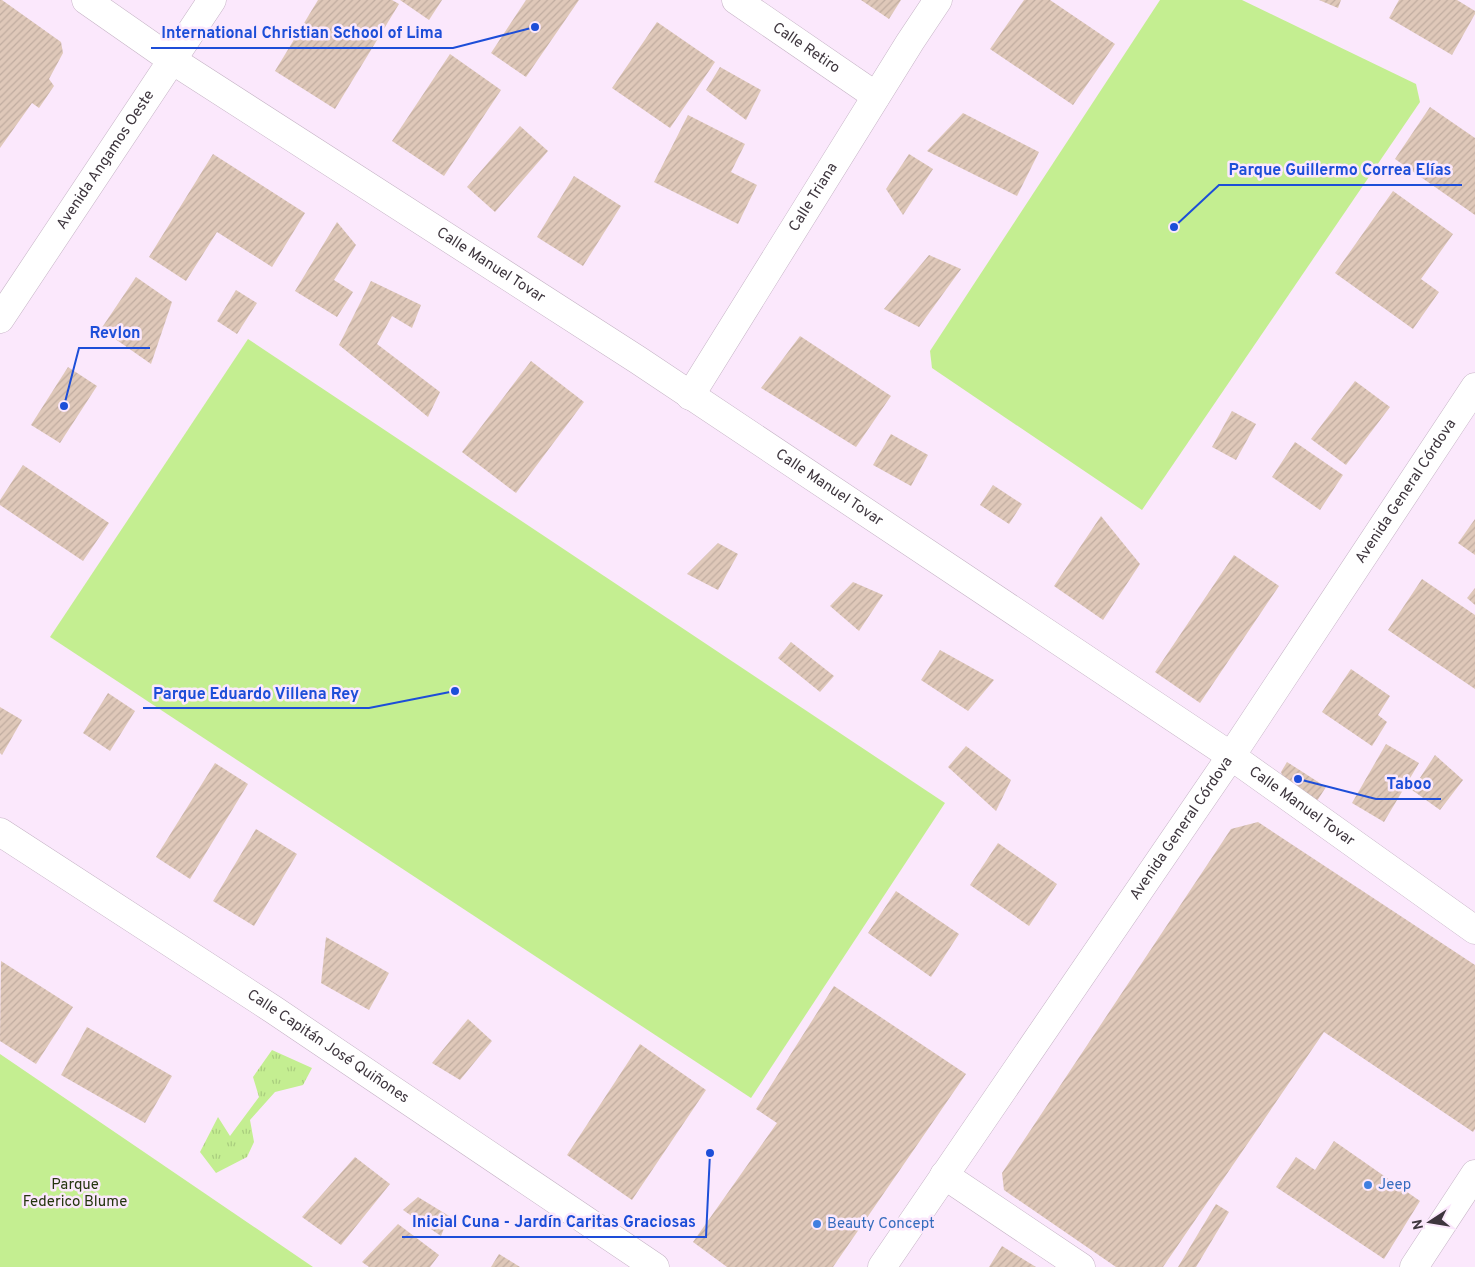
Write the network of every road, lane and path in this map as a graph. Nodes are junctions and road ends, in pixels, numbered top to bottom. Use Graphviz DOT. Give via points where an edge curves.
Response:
graph roads {
  1 [pos="86,0"];
  2 [pos="212,0"];
  3 [pos="736,0"];
  4 [pos="938,0"];
  5 [pos="172,60"];
  6 [pos="876,96"];
  7 [pos="0,319"];
  8 [pos="1475,387"];
  9 [pos="690,396"];
  10 [pos="1231,756"];
  11 [pos="0,832"];
  12 [pos="1475,930"];
  13 [pos="1475,1174"];
  14 [pos="944,1175"];
  15 [pos="655,1267"];
  16 [pos="882,1267"];
  17 [pos="1081,1267"];
  18 [pos="1414,1267"];
  1 -- 5 [label="street, Calle Manuel Tovar"];
  2 -- 5 [label="street, Avenida Angamos Oeste"];
  3 -- 6 [label="street, Calle Retiro"];
  4 -- 6 [label="street, Calle Triana"];
  5 -- 7 [label="street, Avenida Angamos Oeste"];
  5 -- 9 [label="street, Calle Manuel Tovar"];
  6 -- 9 [label="street, Calle Triana"];
  8 -- 10 [label="street, Avenida General Córdova"];
  9 -- 10 [label="street, Calle Manuel Tovar"];
  10 -- 12 [label="street, Calle Manuel Tovar"];
  10 -- 14 [label="street, Avenida General Córdova"];
  11 -- 15 [label="street, Calle Capitán José Quiñones" via="274,1010"];
  13 -- 18 [label="street"];
  14 -- 16 [label="street, Avenida General Córdova"];
  14 -- 17 [label="street"];
}
